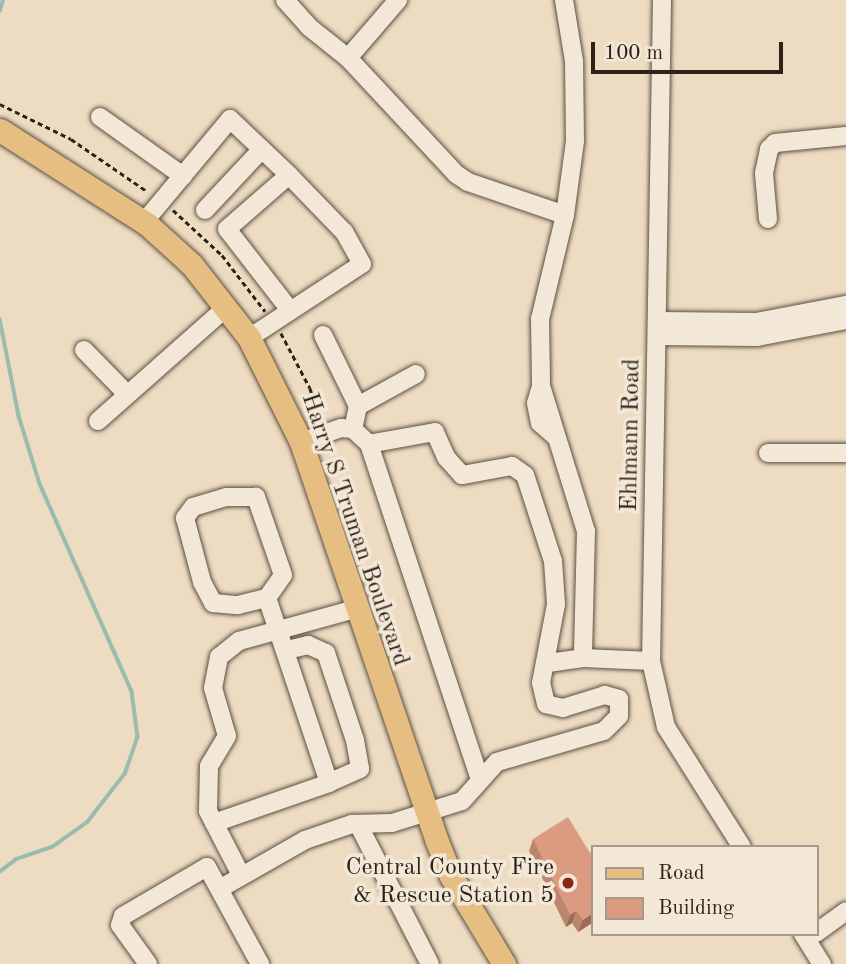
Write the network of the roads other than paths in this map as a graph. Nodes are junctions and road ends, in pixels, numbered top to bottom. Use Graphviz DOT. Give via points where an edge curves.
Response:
graph roads {
  1 [pos="285,0"];
  2 [pos="398,0"];
  3 [pos="564,0"];
  4 [pos="662,0"];
  5 [pos="348,58"];
  6 [pos="100,117"];
  7 [pos="0,130"];
  8 [pos="846,136"];
  9 [pos="262,149"];
  10 [pos="289,175"];
  11 [pos="183,176"];
  12 [pos="205,210"];
  13 [pos="565,215"];
  14 [pos="768,219"];
  15 [pos="144,222"];
  16 [pos="846,305"];
  17 [pos="227,307"];
  18 [pos="289,309"];
  19 [pos="846,320"];
  20 [pos="658,328"];
  21 [pos="323,335"];
  22 [pos="249,338"];
  23 [pos="83,351"];
  24 [pos="416,374"];
  25 [pos="127,394"];
  26 [pos="358,406"];
  27 [pos="98,421"];
  28 [pos="353,429"];
  29 [pos="301,442"];
  30 [pos="369,444"];
  31 [pos="768,453"];
  32 [pos="846,453"];
  33 [pos="267,598"];
  34 [pos="355,609"];
  35 [pos="280,628"];
  36 [pos="287,650"];
  37 [pos="583,658"];
  38 [pos="651,661"];
  39 [pos="548,663"];
  40 [pos="480,780"];
  41 [pos="329,783"];
  42 [pos="426,812"];
  43 [pos="214,822"];
  44 [pos="358,824"];
  45 [pos="741,845"];
  46 [pos="241,876"];
  47 [pos="221,888"];
  48 [pos="846,911"];
  49 [pos="818,930"];
  50 [pos="810,936"];
  51 [pos="501,963"];
  52 [pos="148,964"];
  53 [pos="260,964"];
  54 [pos="430,964"];
  55 [pos="822,964"];
  1 -- 5 [label="street" via="309,27"];
  2 -- 5 [label="street"];
  3 -- 13 [label="street" via="574,61 575,128"];
  4 -- 20 [label="street, Ehlmann Road"];
  5 -- 13 [label="street" via="456,174"];
  6 -- 11 [label="street"];
  7 -- 15 [label="main road, Harry S Truman Boulevard"];
  8 -- 14 [label="street" via="775,143 769,149 764,173"];
  9 -- 10 [label="street"];
  9 -- 11 [label="street" via="230,119"];
  9 -- 12 [label="street"];
  10 -- 18 [label="street" via="227,229"];
  10 -- 18 [label="street" via="344,232 362,264"];
  11 -- 15 [label="street"];
  13 -- 37 [label="street" via="540,319 541,386 586,531"];
  15 -- 17 [label="main road, Harry S Truman Boulevard" via="192,265"];
  16 -- 20 [label="street" via="756,322"];
  17 -- 22 [label="main road, Harry S Truman Boulevard"];
  17 -- 25 [label="street"];
  18 -- 22 [label="street"];
  19 -- 20 [label="street" via="757,337"];
  20 -- 38 [label="street, Ehlmann Road"];
  21 -- 26 [label="street"];
  22 -- 29 [label="main road, Harry S Truman Boulevard"];
  23 -- 25 [label="street"];
  24 -- 26 [label="street"];
  25 -- 27 [label="street"];
  26 -- 28 [label="street"];
  28 -- 29 [label="street" via="328,431"];
  28 -- 30 [label="street"];
  29 -- 34 [label="main road, Harry S Truman Boulevard"];
  30 -- 39 [label="street" via="435,432 446,457 462,475 512,466 525,475 553,561 556,604 545,646"];
  30 -- 40 [label="street"];
  31 -- 32 [label="street"];
  33 -- 33 [label="street" via="279,587 283,575 256,497 226,496 193,507 185,518 202,582 213,603 238,606"];
  33 -- 35 [label="street"];
  34 -- 35 [label="street"];
  34 -- 42 [label="main road, Harry S Truman Boulevard"];
  35 -- 36 [label="street"];
  35 -- 43 [label="street" via="239,641 219,657 213,688 227,736 209,766 208,811"];
  36 -- 41 [label="street"];
  36 -- 41 [label="street" via="308,645 326,653 355,740 360,769"];
  37 -- 38 [label="street"];
  37 -- 39 [label="street"];
  38 -- 45 [label="street, Ehlmann Road" via="666,727"];
  39 -- 40 [label="street" via="541,682 546,704 563,708 605,695 619,699 620,716 604,731 497,762"];
  40 -- 42 [label="street" via="463,801"];
  41 -- 43 [label="street"];
  42 -- 44 [label="street" via="391,823"];
  42 -- 51 [label="main road, Harry S Truman Boulevard" via="451,876"];
  43 -- 46 [label="street"];
  44 -- 46 [label="street" via="305,840"];
  44 -- 54 [label="street"];
  46 -- 47 [label="street"];
  47 -- 52 [label="street" via="207,867 123,916 120,925"];
  47 -- 53 [label="street"];
  48 -- 49 [label="street"];
  50 -- 55 [label="street"];
}
